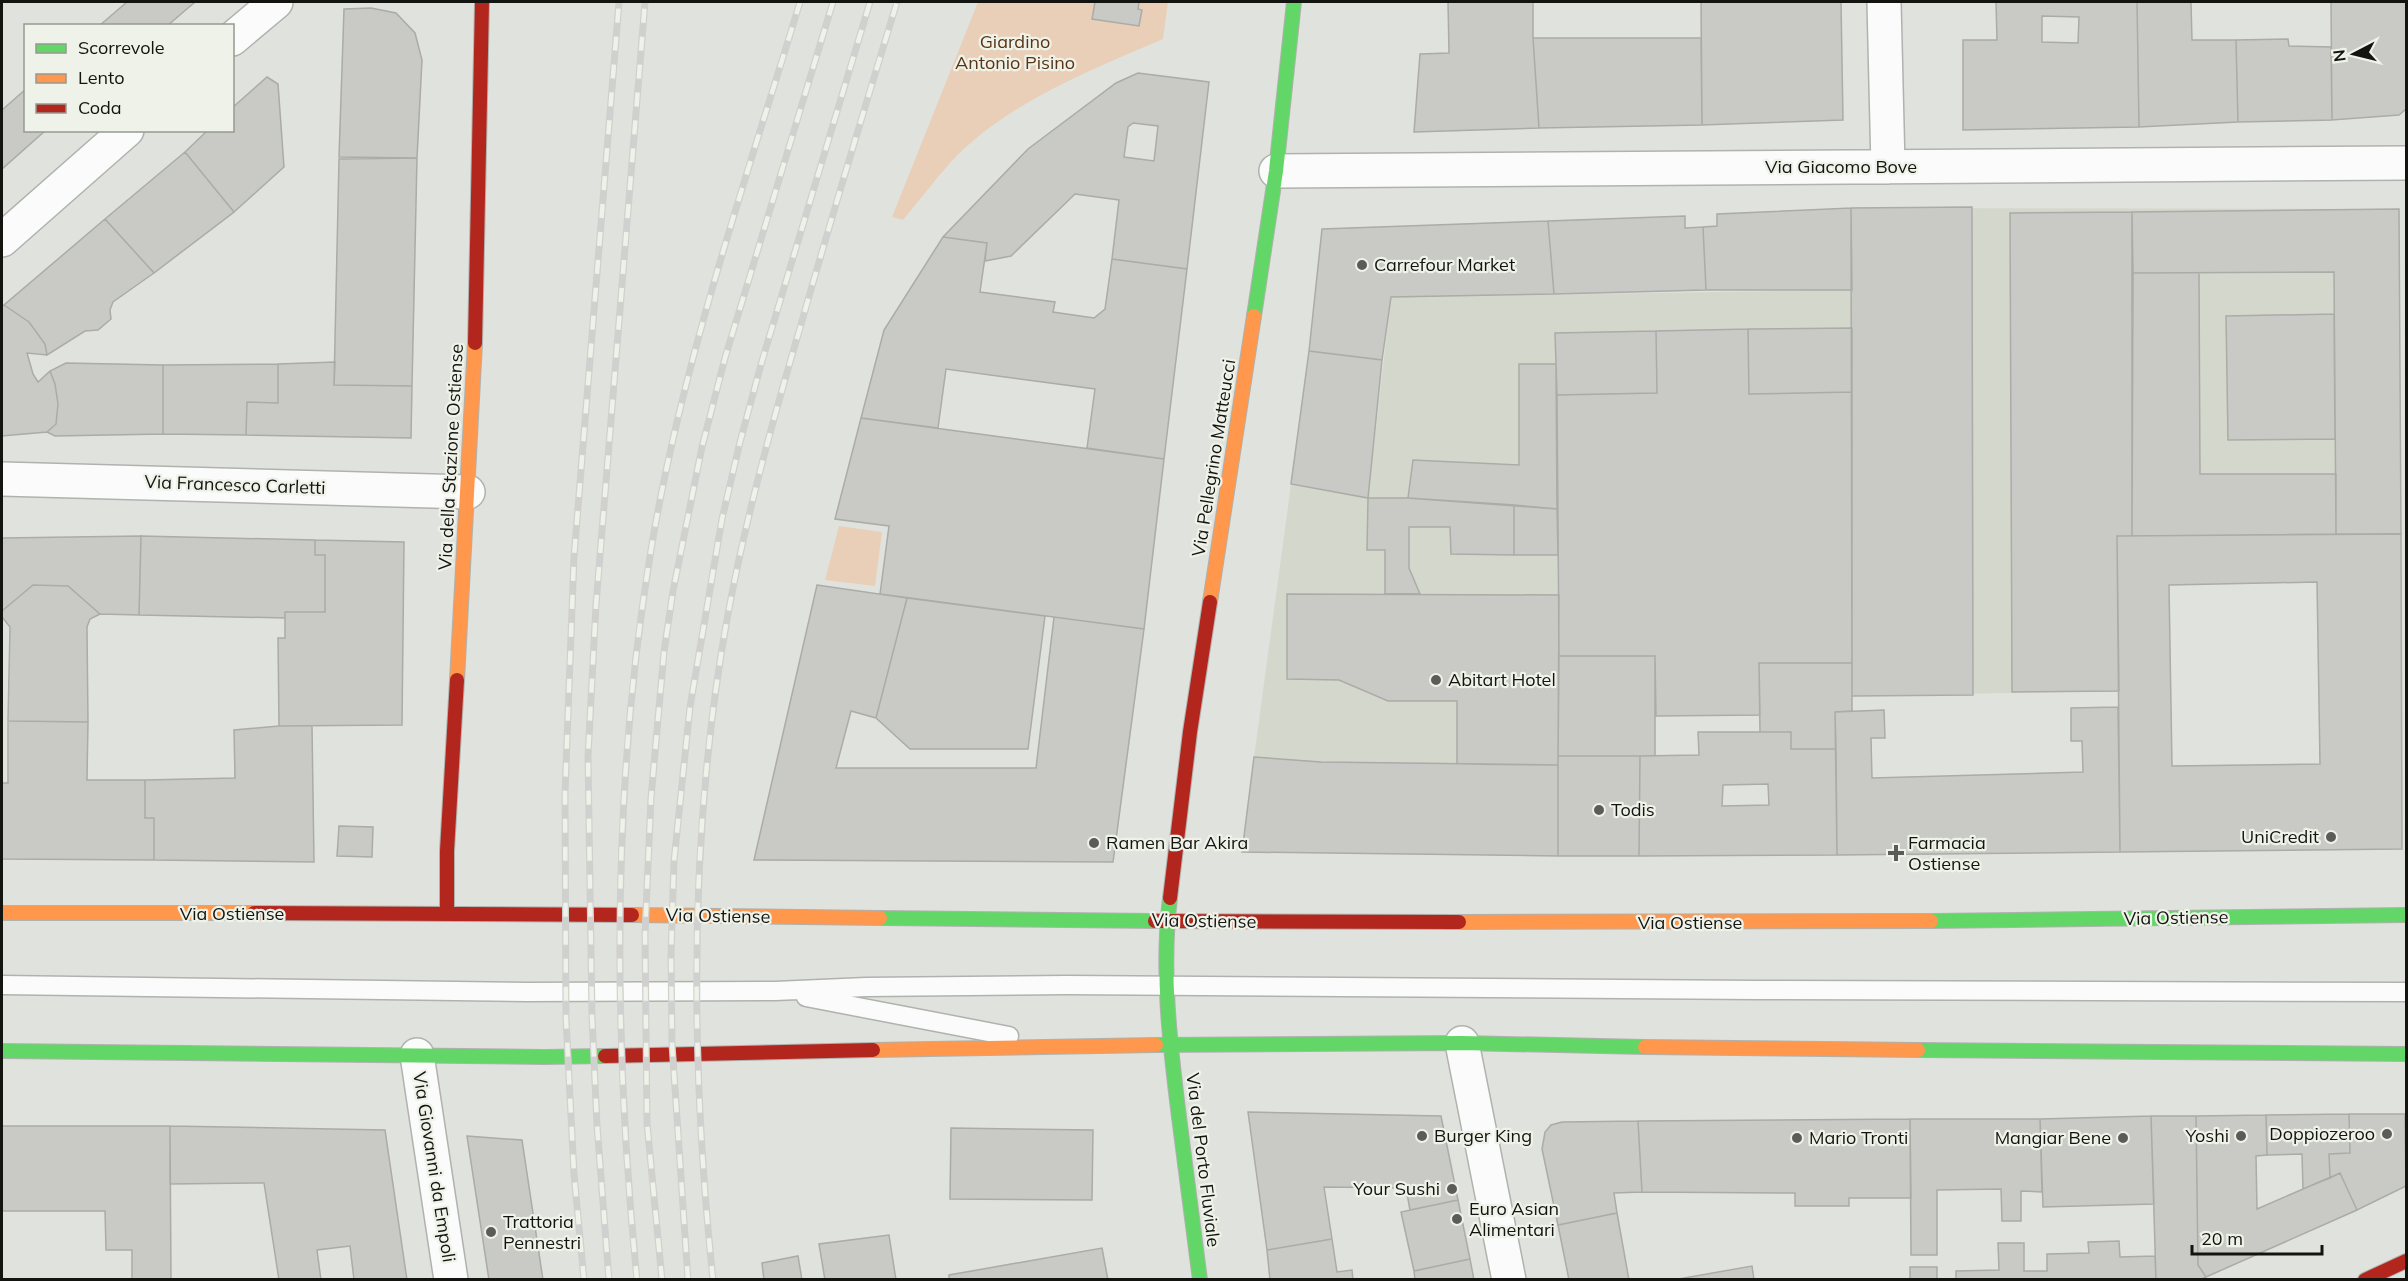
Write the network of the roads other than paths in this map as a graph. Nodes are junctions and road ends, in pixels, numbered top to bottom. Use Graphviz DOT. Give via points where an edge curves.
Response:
graph roads {
  1 [pos="276,2"];
  2 [pos="482,2"];
  3 [pos="1294,2"];
  4 [pos="1884,2"];
  5 [pos="234,37"];
  6 [pos="125,132"];
  7 [pos="2406,163"];
  8 [pos="1888,167"];
  9 [pos="1276,171"];
  10 [pos="2,240"];
  11 [pos="2,479"];
  12 [pos="468,492"];
  13 [pos="2,913"];
  14 [pos="447,914"];
  15 [pos="2406,915"];
  16 [pos="1167,920"];
  17 [pos="2,985"];
  18 [pos="1167,986"];
  19 [pos="775,990"];
  20 [pos="2406,992"];
  21 [pos="1462,1044"];
  22 [pos="1170,1045"];
  23 [pos="1066,1047"];
  24 [pos="2,1052"];
  25 [pos="2406,1054"];
  26 [pos="417,1055"];
  27 [pos="2406,1261"];
  28 [pos="452,1280"];
  29 [pos="1200,1280"];
  30 [pos="1509,1280"];
  31 [pos="2365,1280"];
  1 -- 5 [label="street"];
  2 -- 12 [label="main road, Via della Stazione Ostiense"];
  3 -- 9 [label="main road, Via Pellegrino Matteucci"];
  4 -- 8 [label="street"];
  6 -- 10 [label="street"];
  7 -- 8 [label="street, Via Giacomo Bove"];
  8 -- 9 [label="street, Via Giacomo Bove"];
  9 -- 16 [label="main road, Via Pellegrino Matteucci" via="1190,732"];
  11 -- 12 [label="street, Via Francesco Carletti"];
  12 -- 14 [label="main road, Via della Stazione Ostiense"];
  13 -- 14 [label="main road, Via Ostiense"];
  14 -- 16 [label="main road, Via Ostiense"];
  15 -- 16 [label="main road, Via Ostiense" via="1757,923"];
  16 -- 18 [label="main road, Via Pellegrino Matteucci"];
  17 -- 19 [label="lane" via="527,992"];
  18 -- 19 [label="lane"];
  18 -- 20 [label="lane"];
  18 -- 22 [label="main road"];
  19 -- 23 [label="lane"];
  21 -- 22 [label="main road"];
  21 -- 25 [label="main road"];
  21 -- 30 [label="street"];
  22 -- 23 [label="main road"];
  22 -- 29 [label="main road, Via del Porto Fluviale"];
  23 -- 26 [label="main road" via="544,1057"];
  24 -- 26 [label="main road"];
  26 -- 28 [label="street, Via Giovanni da Empoli"];
  27 -- 31 [label="main road"];
}
